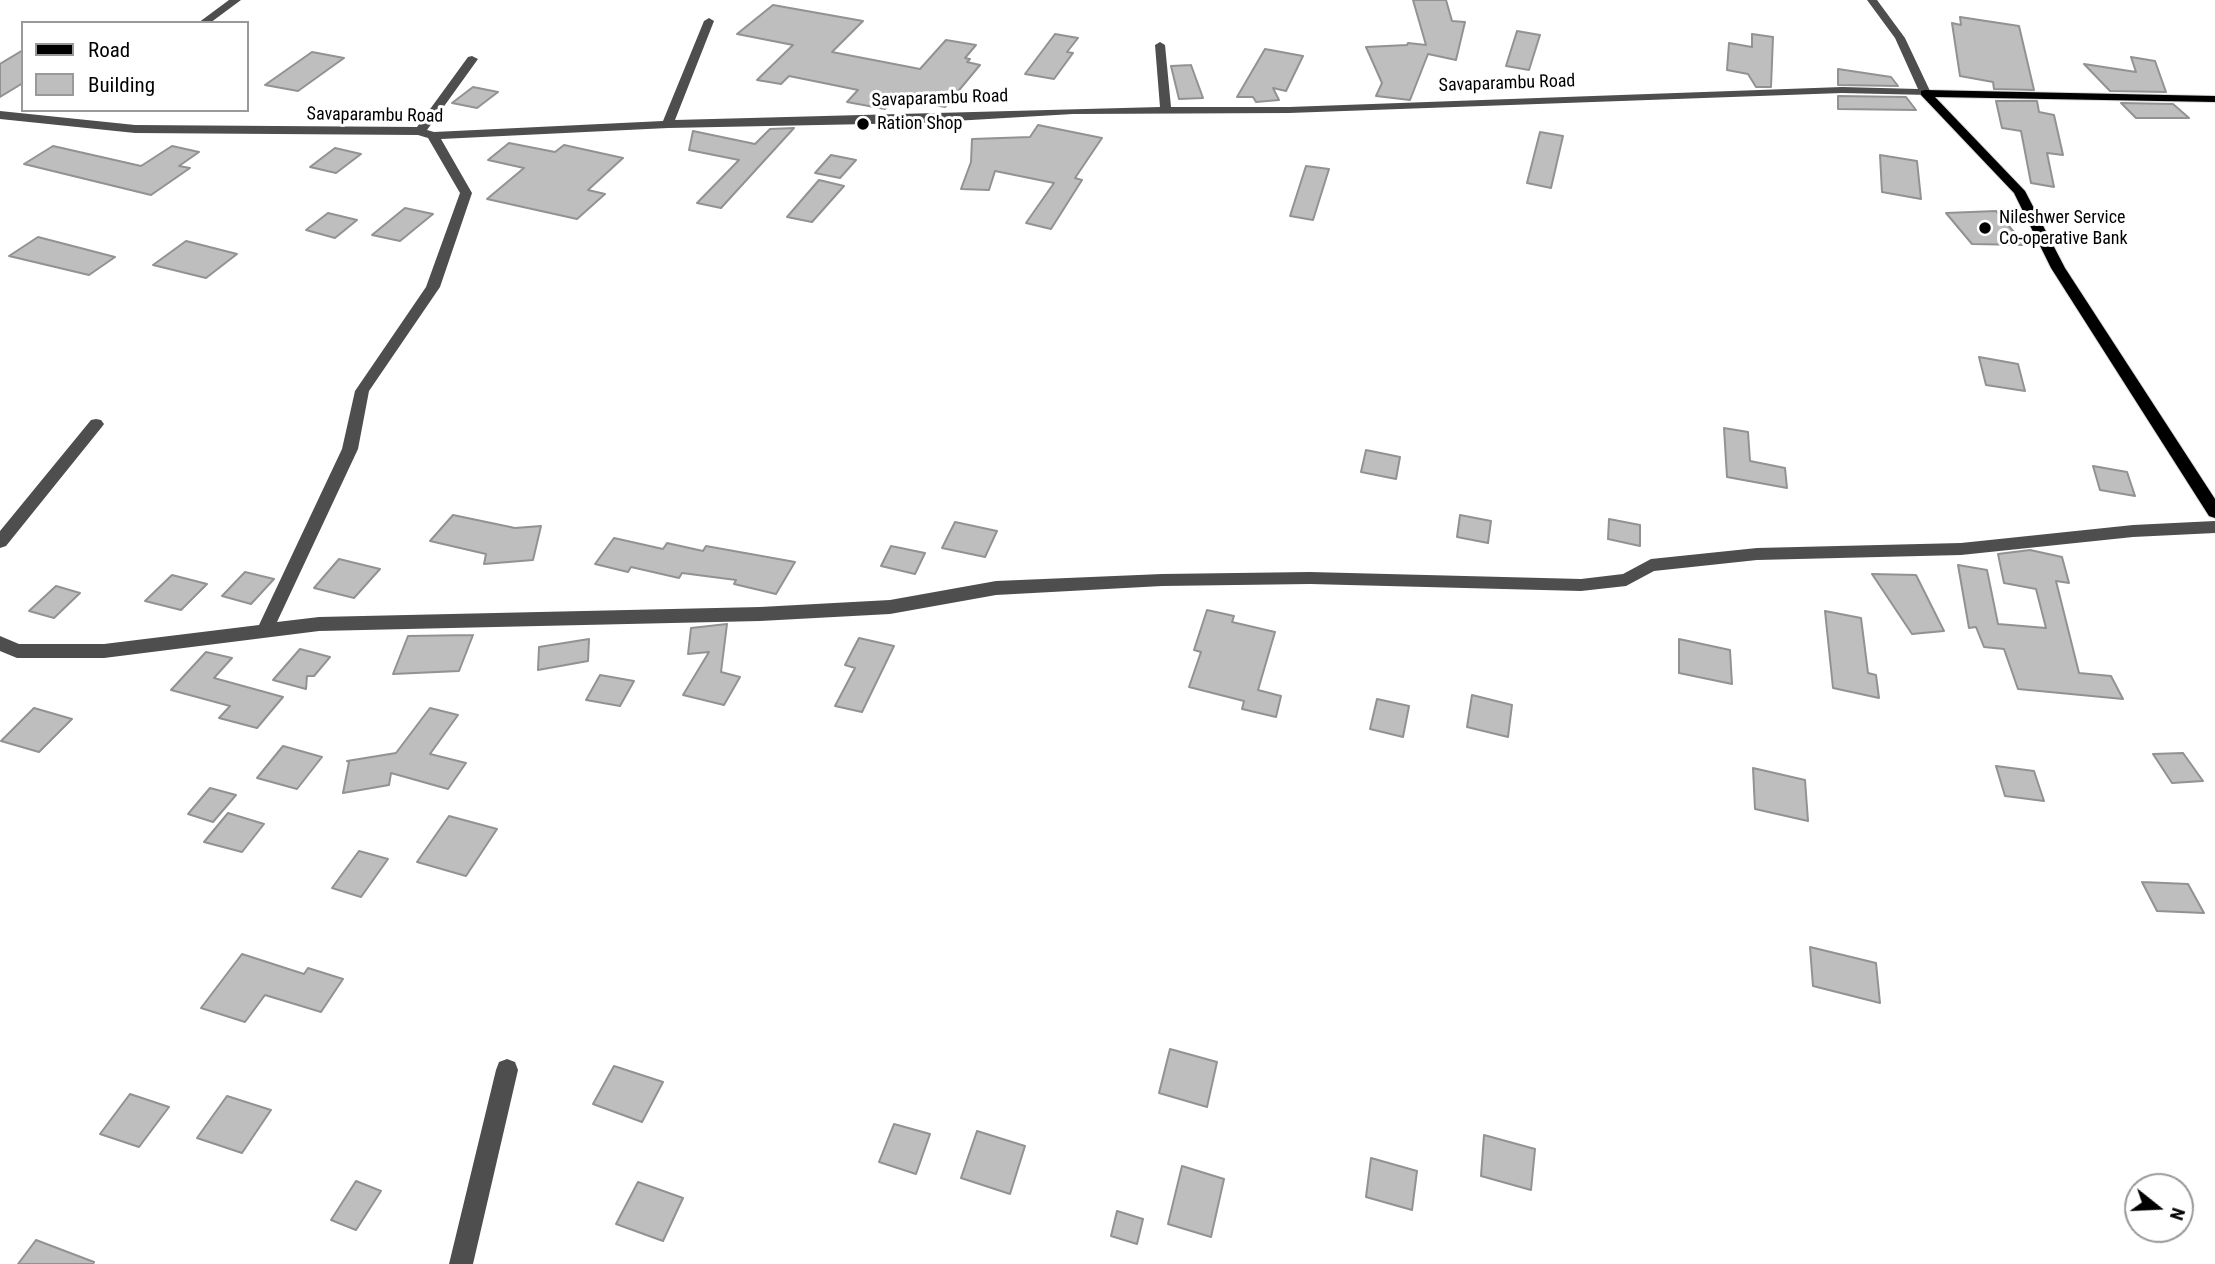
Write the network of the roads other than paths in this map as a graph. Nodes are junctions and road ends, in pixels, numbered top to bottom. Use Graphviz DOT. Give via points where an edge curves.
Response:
graph roads {
  1 [pos="236,0"];
  2 [pos="1872,0"];
  3 [pos="206,21"];
  4 [pos="709,21"];
  5 [pos="1160,45"];
  6 [pos="472,59"];
  7 [pos="1925,93"];
  8 [pos="2215,99"];
  9 [pos="1166,111"];
  10 [pos="66,112"];
  11 [pos="0,115"];
  12 [pos="56,119"];
  13 [pos="668,124"];
  14 [pos="427,134"];
  15 [pos="96,424"];
  16 [pos="2215,512"];
  17 [pos="2215,527"];
  18 [pos="0,542"];
  19 [pos="265,630"];
  20 [pos="0,643"];
  21 [pos="507,1070"];
  22 [pos="461,1264"];
  1 -- 3 [label="street"];
  2 -- 7 [label="street" via="1900,38"];
  4 -- 13 [label="street"];
  5 -- 9 [label="street"];
  6 -- 14 [label="street"];
  7 -- 8 [label="main road"];
  7 -- 9 [label="street, Savaparambu Road" via="1842,90"];
  7 -- 16 [label="main road" via="2019,191 2058,268"];
  9 -- 13 [label="street, Savaparambu Road"];
  10 -- 12 [label="street"];
  11 -- 12 [label="street, Savaparambu Road"];
  12 -- 14 [label="street, Savaparambu Road" via="135,129"];
  13 -- 14 [label="street, Savaparambu Road"];
  14 -- 19 [label="street" via="466,193 433,287 362,391 350,449"];
  15 -- 18 [label="street"];
  17 -- 19 [label="street" via="1961,549 1757,554 1651,565 1626,580 1581,585 1162,580 996,588 890,607 593,620 319,624"];
  19 -- 20 [label="street" via="104,651 17,651"];
  21 -- 22 [label="street"];
}
